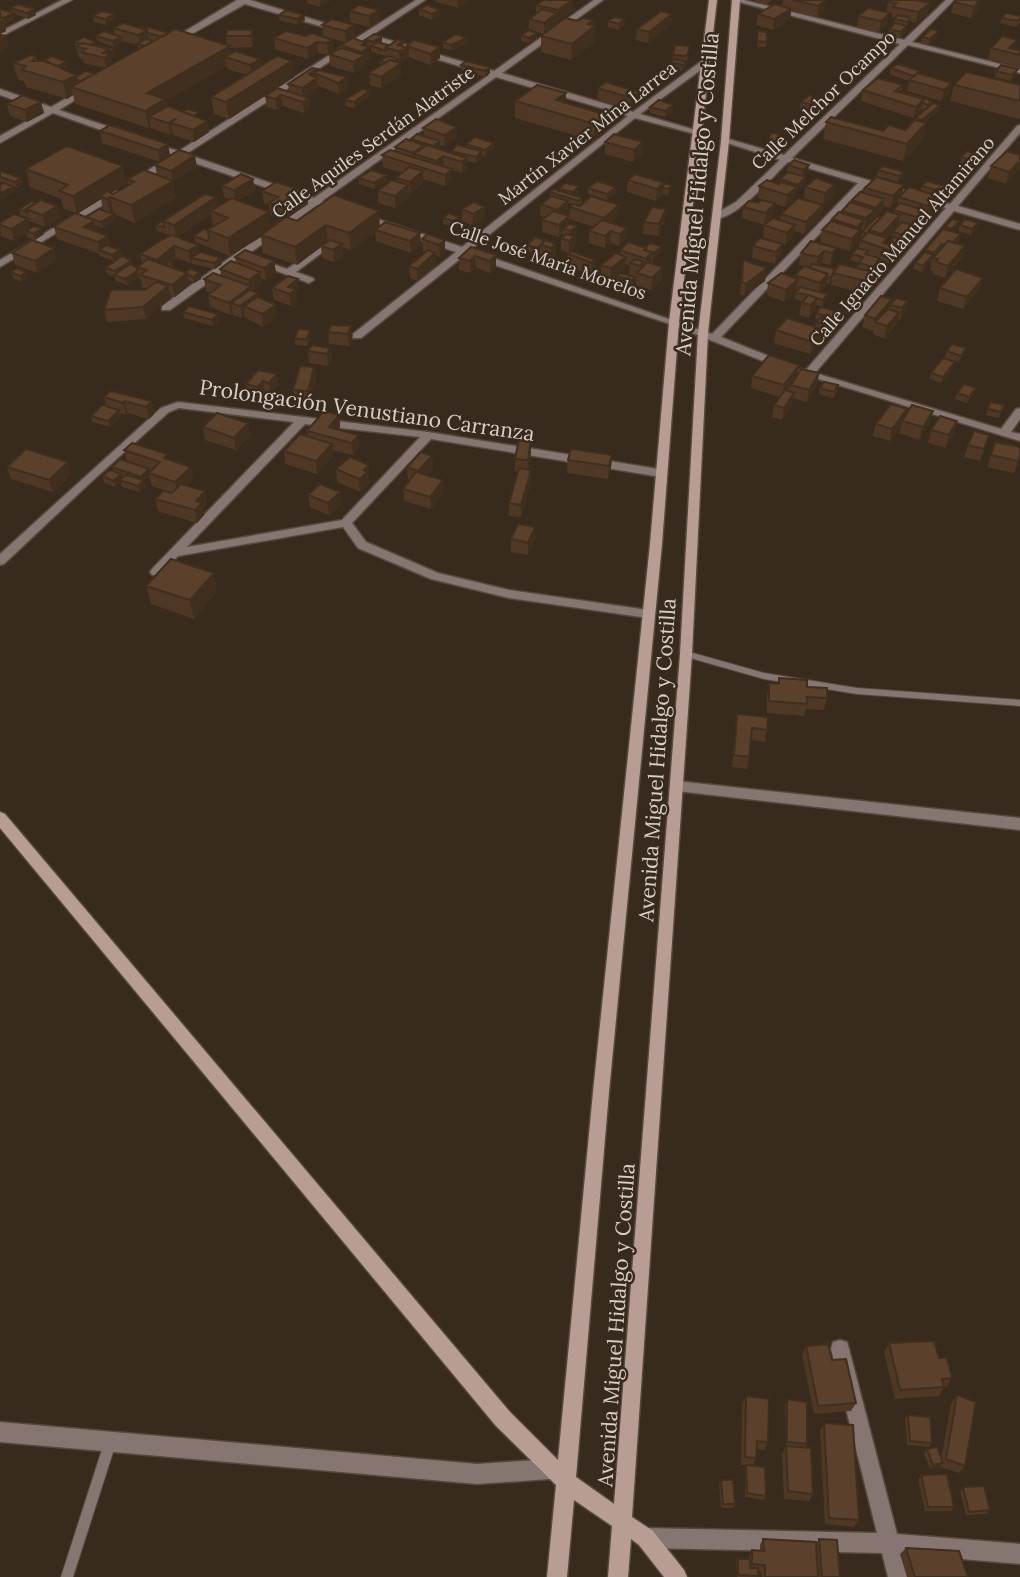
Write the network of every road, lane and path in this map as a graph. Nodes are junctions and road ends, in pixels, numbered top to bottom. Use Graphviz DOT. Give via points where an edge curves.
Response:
graph roads {
  1 [pos="68,0"];
  2 [pos="244,0"];
  3 [pos="421,0"];
  4 [pos="599,0"];
  5 [pos="713,0"];
  6 [pos="736,0"];
  7 [pos="778,0"];
  8 [pos="950,0"];
  9 [pos="768,8"];
  10 [pos="0,36"];
  11 [pos="364,36"];
  12 [pos="905,42"];
  13 [pos="161,48"];
  14 [pos="706,62"];
  15 [pos="1020,71"];
  16 [pos="496,73"];
  17 [pos="101,82"];
  18 [pos="0,92"];
  19 [pos="53,109"];
  20 [pos="634,114"];
  21 [pos="1019,129"];
  22 [pos="695,132"];
  23 [pos="129,137"];
  24 [pos="0,140"];
  25 [pos="142,141"];
  26 [pos="725,141"];
  27 [pos="180,155"];
  28 [pos="785,158"];
  29 [pos="864,181"];
  30 [pos="317,202"];
  31 [pos="951,206"];
  32 [pos="716,217"];
  33 [pos="1020,227"];
  34 [pos="320,250"];
  35 [pos="466,250"];
  36 [pos="240,256"];
  37 [pos="0,264"];
  38 [pos="289,272"];
  39 [pos="309,280"];
  40 [pos="166,308"];
  41 [pos="674,322"];
  42 [pos="357,336"];
  43 [pos="709,336"];
  44 [pos="808,374"];
  45 [pos="1020,411"];
  46 [pos="303,419"];
  47 [pos="1004,433"];
  48 [pos="428,435"];
  49 [pos="1020,438"];
  50 [pos="661,473"];
  51 [pos="346,523"];
  52 [pos="174,553"];
  53 [pos="0,561"];
  54 [pos="156,572"];
  55 [pos="649,614"];
  56 [pos="686,654"];
  57 [pos="1020,703"];
  58 [pos="677,786"];
  59 [pos="0,818"];
  60 [pos="1020,824"];
  61 [pos="840,1349"];
  62 [pos="0,1432"];
  63 [pos="110,1443"];
  64 [pos="550,1469"];
  65 [pos="567,1483"];
  66 [pos="622,1523"];
  67 [pos="646,1538"];
  68 [pos="889,1543"];
  69 [pos="1020,1554"];
  70 [pos="67,1577"];
  71 [pos="557,1577"];
  72 [pos="618,1577"];
  73 [pos="677,1577"];
  74 [pos="898,1577"];
  1 -- 10 [label="street"];
  2 -- 11 [label="street"];
  2 -- 13 [label="street"];
  3 -- 11 [label="street"];
  4 -- 16 [label="street, Calle Aquiles Serdán Alatriste"];
  5 -- 14 [label="main road, Avenida Miguel Hidalgo y Costilla"];
  6 -- 9 [label="street"];
  6 -- 26 [label="main road, Avenida Miguel Hidalgo y Costilla"];
  7 -- 9 [label="street"];
  8 -- 12 [label="street, Calle Melchor Ocampo"];
  9 -- 12 [label="street"];
  11 -- 16 [label="street"];
  11 -- 27 [label="street"];
  12 -- 15 [label="street"];
  12 -- 28 [label="street, Calle Melchor Ocampo"];
  14 -- 20 [label="street, Martín Xavier Mina Larrea"];
  14 -- 22 [label="main road, Avenida Miguel Hidalgo y Costilla"];
  16 -- 20 [label="street"];
  16 -- 30 [label="street, Calle Aquiles Serdán Alatriste"];
  17 -- 19 [label="street"];
  18 -- 19 [label="street"];
  19 -- 23 [label="street"];
  19 -- 24 [label="street"];
  20 -- 22 [label="street"];
  20 -- 35 [label="street, Martín Xavier Mina Larrea"];
  21 -- 31 [label="street, Calle Ignacio Manuel Altamirano"];
  22 -- 41 [label="main road, Avenida Miguel Hidalgo y Costilla"];
  25 -- 27 [label="street, Calle José María Morelos"];
  26 -- 28 [label="street"];
  26 -- 32 [label="main road, Avenida Miguel Hidalgo y Costilla"];
  27 -- 30 [label="street, Calle José María Morelos"];
  27 -- 37 [label="street"];
  28 -- 29 [label="street"];
  28 -- 32 [label="street, Calle Melchor Ocampo" via="739,204"];
  29 -- 31 [label="street"];
  29 -- 43 [label="street"];
  30 -- 35 [label="street, Calle José María Morelos"];
  30 -- 36 [label="street, Calle Aquiles Serdán Alatriste"];
  31 -- 33 [label="street"];
  31 -- 44 [label="street, Calle Ignacio Manuel Altamirano"];
  32 -- 43 [label="main road, Avenida Miguel Hidalgo y Costilla"];
  34 -- 38 [label="street"];
  35 -- 41 [label="street, Calle José María Morelos"];
  35 -- 42 [label="street, Martín Xavier Mina Larrea"];
  36 -- 38 [label="street"];
  36 -- 40 [label="street, Calle Aquiles Serdán Alatriste"];
  38 -- 39 [label="street"];
  41 -- 43 [label="street, Calle José María Morelos"];
  41 -- 50 [label="main road, Avenida Miguel Hidalgo y Costilla"];
  43 -- 44 [label="street, Calle José María Morelos"];
  43 -- 56 [label="main road, Avenida Miguel Hidalgo y Costilla"];
  44 -- 47 [label="street, Calle José María Morelos"];
  45 -- 47 [label="street"];
  46 -- 48 [label="street, Prolongación Venustiano Carranza"];
  46 -- 52 [label="street"];
  46 -- 53 [label="street, Prolongación Venustiano Carranza" via="187,405 170,408"];
  47 -- 49 [label="street, Calle José María Morelos"];
  48 -- 50 [label="street, Prolongación Venustiano Carranza"];
  48 -- 51 [label="street"];
  50 -- 55 [label="main road, Avenida Miguel Hidalgo y Costilla"];
  51 -- 52 [label="street"];
  51 -- 55 [label="street" via="362,545 435,576 509,594"];
  52 -- 54 [label="street"];
  55 -- 65 [label="main road, Avenida Miguel Hidalgo y Costilla"];
  56 -- 57 [label="lane" via="765,676 857,691"];
  56 -- 58 [label="main road, Avenida Miguel Hidalgo y Costilla"];
  58 -- 60 [label="street"];
  58 -- 66 [label="main road, Avenida Miguel Hidalgo y Costilla"];
  59 -- 64 [label="main road" via="503,1419"];
  61 -- 68 [label="street"];
  62 -- 63 [label="street"];
  63 -- 64 [label="street" via="477,1474"];
  63 -- 70 [label="lane"];
  64 -- 65 [label="main road"];
  65 -- 66 [label="main road"];
  65 -- 71 [label="main road, Avenida Miguel Hidalgo y Costilla"];
  66 -- 67 [label="main road"];
  66 -- 72 [label="main road, Avenida Miguel Hidalgo y Costilla"];
  67 -- 68 [label="street"];
  67 -- 73 [label="main road"];
  68 -- 69 [label="street"];
  68 -- 74 [label="street"];
}
